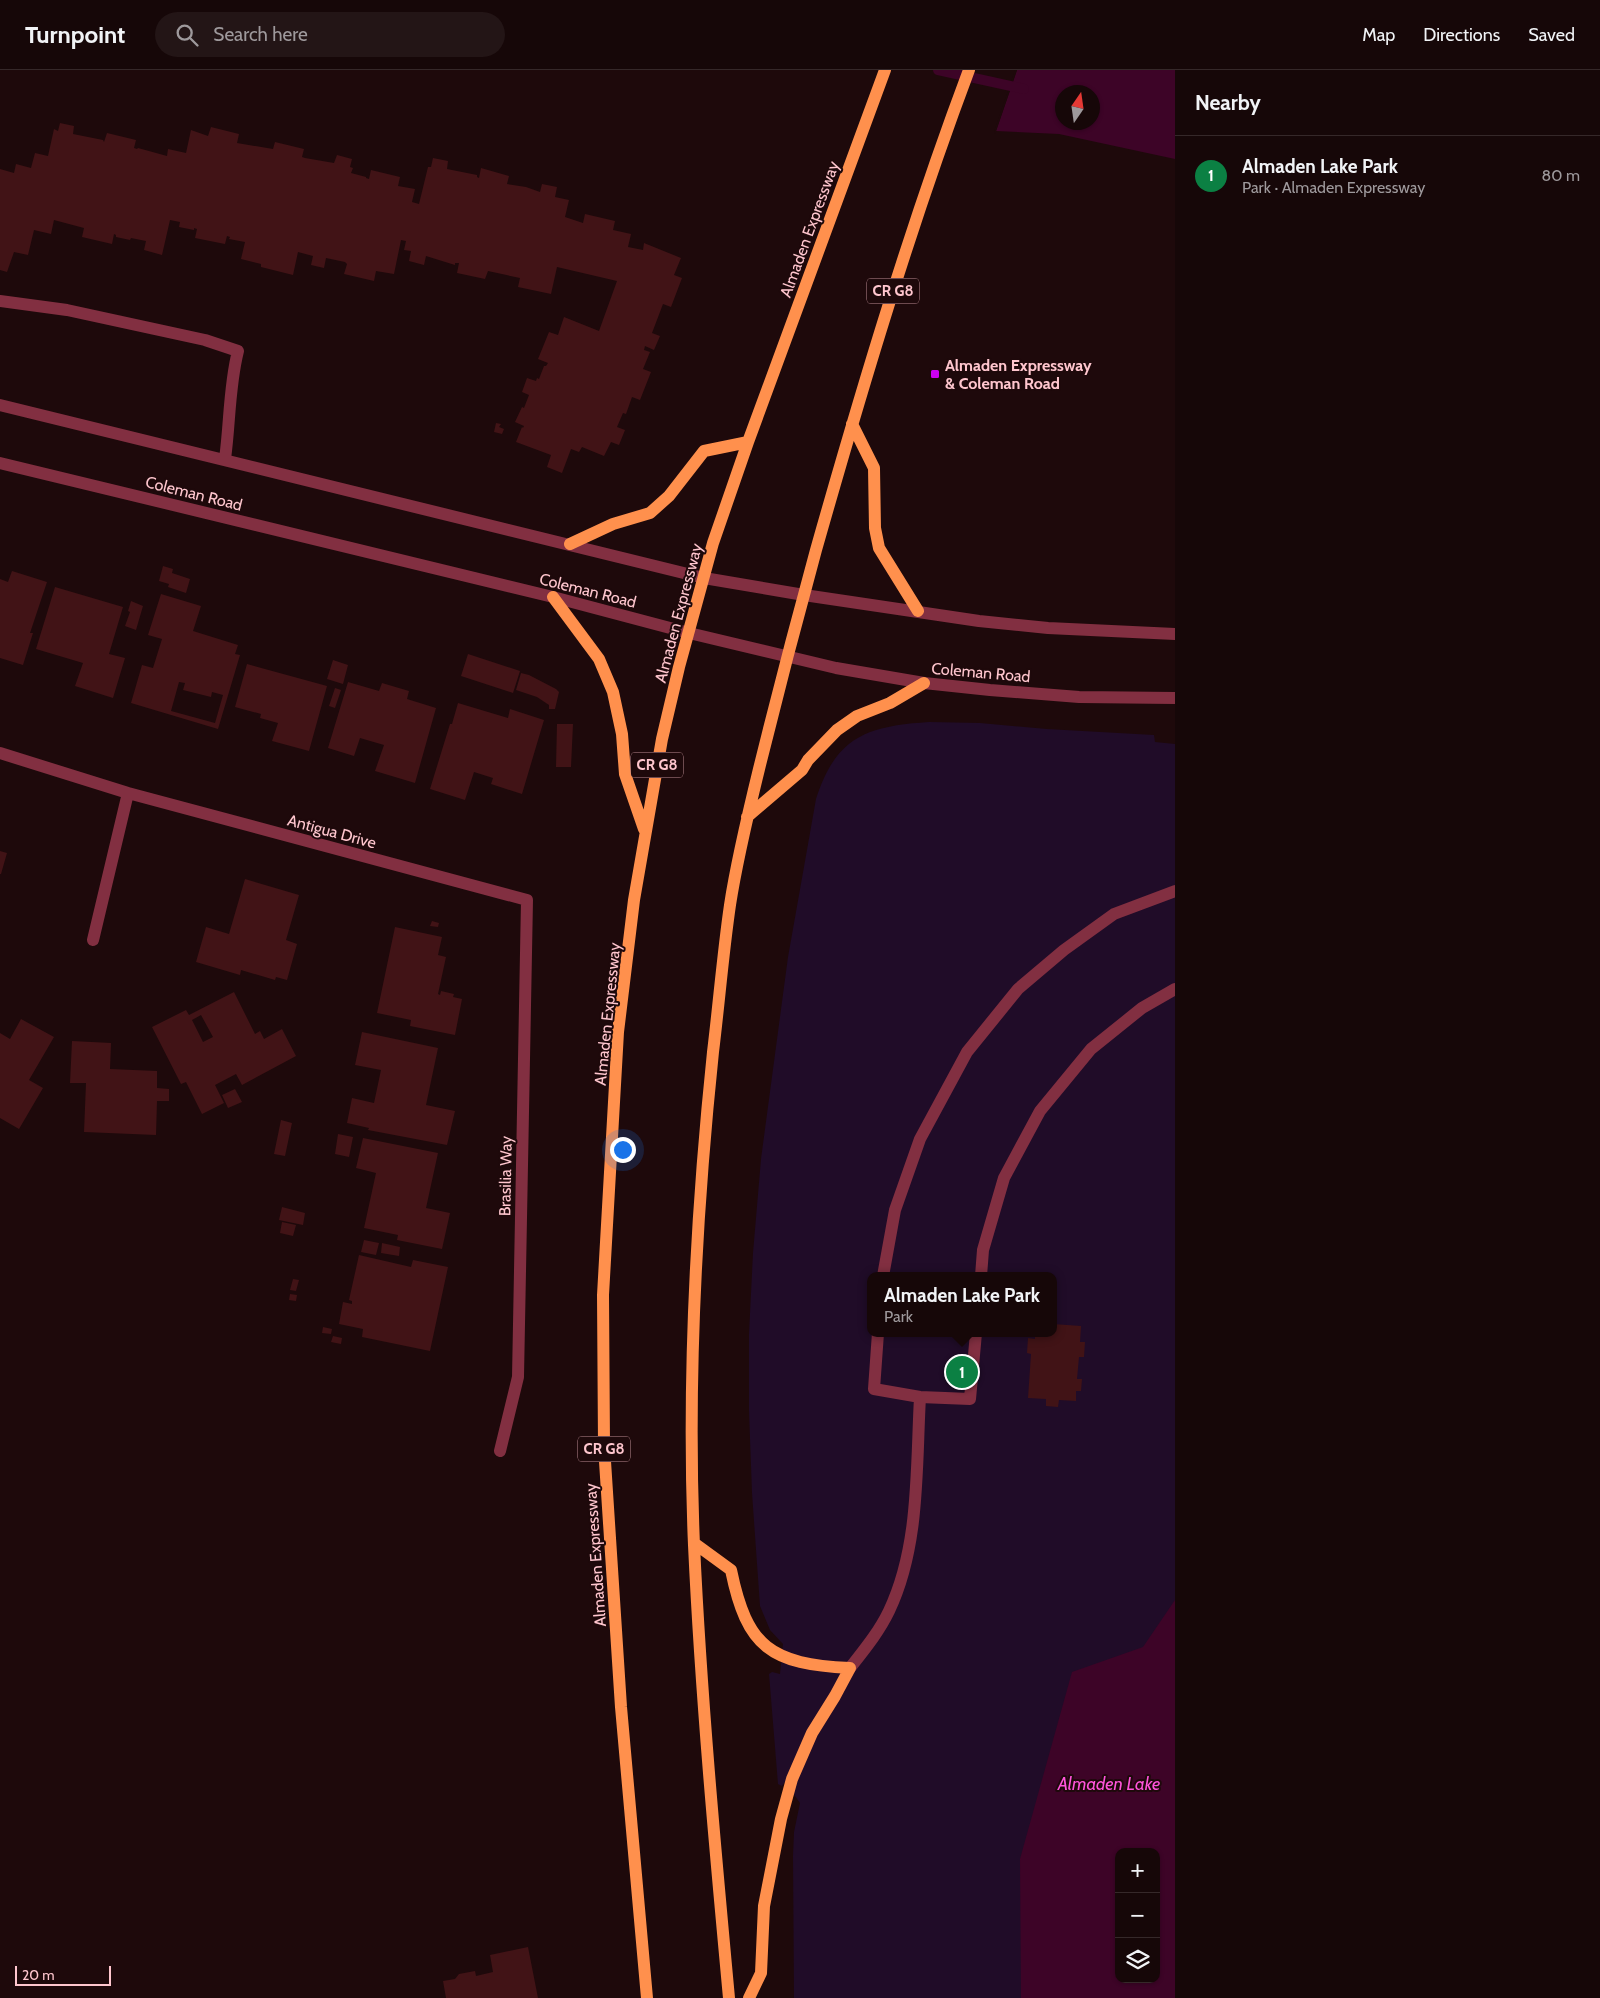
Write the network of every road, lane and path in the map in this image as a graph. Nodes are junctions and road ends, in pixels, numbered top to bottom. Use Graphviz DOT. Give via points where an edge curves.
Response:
graph roads {
  1 [pos="885,70"];
  2 [pos="970,70"];
  3 [pos="0,301"];
  4 [pos="0,405"];
  5 [pos="852,424"];
  6 [pos="748,442"];
  7 [pos="225,459"];
  8 [pos="0,463"];
  9 [pos="570,544"];
  10 [pos="704,578"];
  11 [pos="804,595"];
  12 [pos="553,597"];
  13 [pos="918,611"];
  14 [pos="689,633"];
  15 [pos="1175,634"];
  16 [pos="787,656"];
  17 [pos="924,683"];
  18 [pos="1175,698"];
  19 [pos="0,753"];
  20 [pos="128,793"];
  21 [pos="747,817"];
  22 [pos="645,831"];
  23 [pos="1175,891"];
  24 [pos="527,900"];
  25 [pos="93,940"];
  26 [pos="1175,989"];
  27 [pos="884,1272"];
  28 [pos="981,1272"];
  29 [pos="878,1337"];
  30 [pos="976,1337"];
  31 [pos="920,1397"];
  32 [pos="500,1451"];
  33 [pos="694,1544"];
  34 [pos="850,1668"];
  35 [pos="647,1998"];
  36 [pos="729,1998"];
  37 [pos="749,1998"];
  1 -- 6 [label="main road, Almaden Expressway / CR G8"];
  2 -- 5 [label="main road, CR G8" via="936,159"];
  3 -- 7 [label="street" via="67,310 205,340 238,351 233,367"];
  4 -- 7 [label="street"];
  5 -- 11 [label="main road, CR G8"];
  5 -- 13 [label="main road" via="874,468 874,521 879,548"];
  6 -- 9 [label="main road" via="704,451 669,496 650,513 613,524"];
  6 -- 10 [label="main road, Almaden Expressway / CR G8"];
  7 -- 9 [label="street"];
  8 -- 12 [label="street, Coleman Road"];
  9 -- 10 [label="street"];
  10 -- 11 [label="street"];
  10 -- 14 [label="main road, Almaden Expressway / CR G8"];
  11 -- 13 [label="street"];
  11 -- 16 [label="main road, CR G8"];
  12 -- 14 [label="street, Coleman Road"];
  12 -- 22 [label="main road" via="599,659 613,692 622,734 625,774"];
  13 -- 15 [label="street" via="1048,628"];
  14 -- 16 [label="street, Coleman Road"];
  14 -- 22 [label="main road, Almaden Expressway / CR G8" via="662,739"];
  16 -- 17 [label="street, Coleman Road"];
  16 -- 21 [label="main road, CR G8"];
  17 -- 18 [label="street, Coleman Road" via="1079,697"];
  17 -- 21 [label="main road" via="890,703 857,716 837,730 802,770"];
  19 -- 20 [label="street, Antigua Drive"];
  20 -- 24 [label="street, Antigua Drive"];
  20 -- 25 [label="street"];
  21 -- 33 [label="main road, CR G8" via="731,903 702,1180 694,1308"];
  22 -- 35 [label="main road, Almaden Expressway / CR G8" via="618,1032 604,1314 604,1446 621,1707"];
  23 -- 27 [label="street" via="1114,914 1064,950 1018,989 968,1052 920,1139 895,1210"];
  24 -- 32 [label="street, Brasilia Way" via="518,1378"];
  26 -- 28 [label="street" via="1142,1008 1091,1049 1040,1111 1004,1178 983,1250"];
  29 -- 31 [label="street" via="874,1389"];
  30 -- 31 [label="street" via="970,1399"];
  31 -- 34 [label="street" via="909,1552 889,1612 876,1636"];
  33 -- 34 [label="main road" via="731,1570 740,1607 750,1628 764,1645 786,1660"];
  33 -- 36 [label="main road, CR G8"];
  34 -- 37 [label="main road" via="812,1733 792,1779 764,1906 761,1973"];
}
